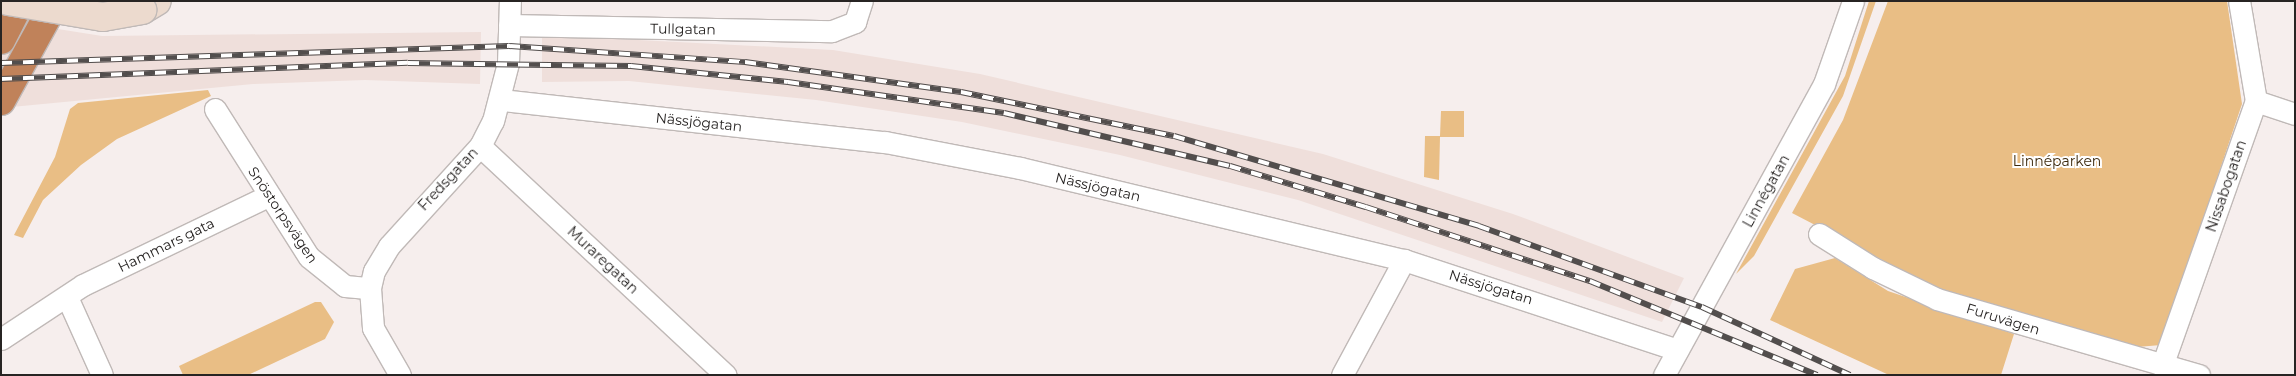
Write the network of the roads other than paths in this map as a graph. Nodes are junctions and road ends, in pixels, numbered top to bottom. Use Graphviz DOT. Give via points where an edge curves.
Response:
graph roads {
  1 [pos="8,1"];
  2 [pos="21,1"];
  3 [pos="56,1"];
  4 [pos="510,1"];
  5 [pos="862,1"];
  6 [pos="1853,1"];
  7 [pos="2239,1"];
  8 [pos="150,6"];
  9 [pos="509,25"];
  10 [pos="1,40"];
  11 [pos="502,100"];
  12 [pos="2256,100"];
  13 [pos="1,102"];
  14 [pos="215,109"];
  15 [pos="2295,114"];
  16 [pos="480,146"];
  17 [pos="268,196"];
  18 [pos="1819,234"];
  19 [pos="1404,260"];
  20 [pos="370,288"];
  21 [pos="67,297"];
  22 [pos="1,339"];
  23 [pos="1678,350"];
  24 [pos="2162,366"];
  25 [pos="102,375"];
  26 [pos="400,375"];
  27 [pos="726,375"];
  28 [pos="1342,375"];
  29 [pos="1664,375"];
  30 [pos="2199,375"];
  1 -- 8 [label="street, bridge" via="103,17"];
  2 -- 10 [label="highway"];
  3 -- 13 [label="highway"];
  4 -- 9 [label="street, Fredsgatan"];
  5 -- 9 [label="street, Tullgatan" via="855,22 832,31"];
  6 -- 23 [label="street, Linnégatan" via="1824,84"];
  7 -- 12 [label="street, Nissabogatan"];
  9 -- 11 [label="street, Fredsgatan"];
  11 -- 16 [label="street, Fredsgatan"];
  11 -- 19 [label="street, Nässjögatan" via="885,142 1020,168"];
  12 -- 15 [label="street"];
  12 -- 24 [label="street, Nissabogatan"];
  14 -- 17 [label="street, Snöstorpsvägen"];
  16 -- 20 [label="street, Fredsgatan" via="389,246 374,270"];
  16 -- 27 [label="street, Muraregatan"];
  17 -- 20 [label="street, Snöstorpsvägen" via="318,268 345,286"];
  17 -- 21 [label="street, Hammars gata" via="83,285"];
  18 -- 24 [label="street, Furuvägen" via="1873,268 1937,299"];
  19 -- 23 [label="street, Nässjögatan"];
  19 -- 28 [label="street"];
  20 -- 26 [label="street" via="374,328"];
  21 -- 22 [label="street, Hammars gata"];
  21 -- 25 [label="street"];
  23 -- 29 [label="street, Linnégatan"];
  24 -- 30 [label="street, Furuvägen"];
}
